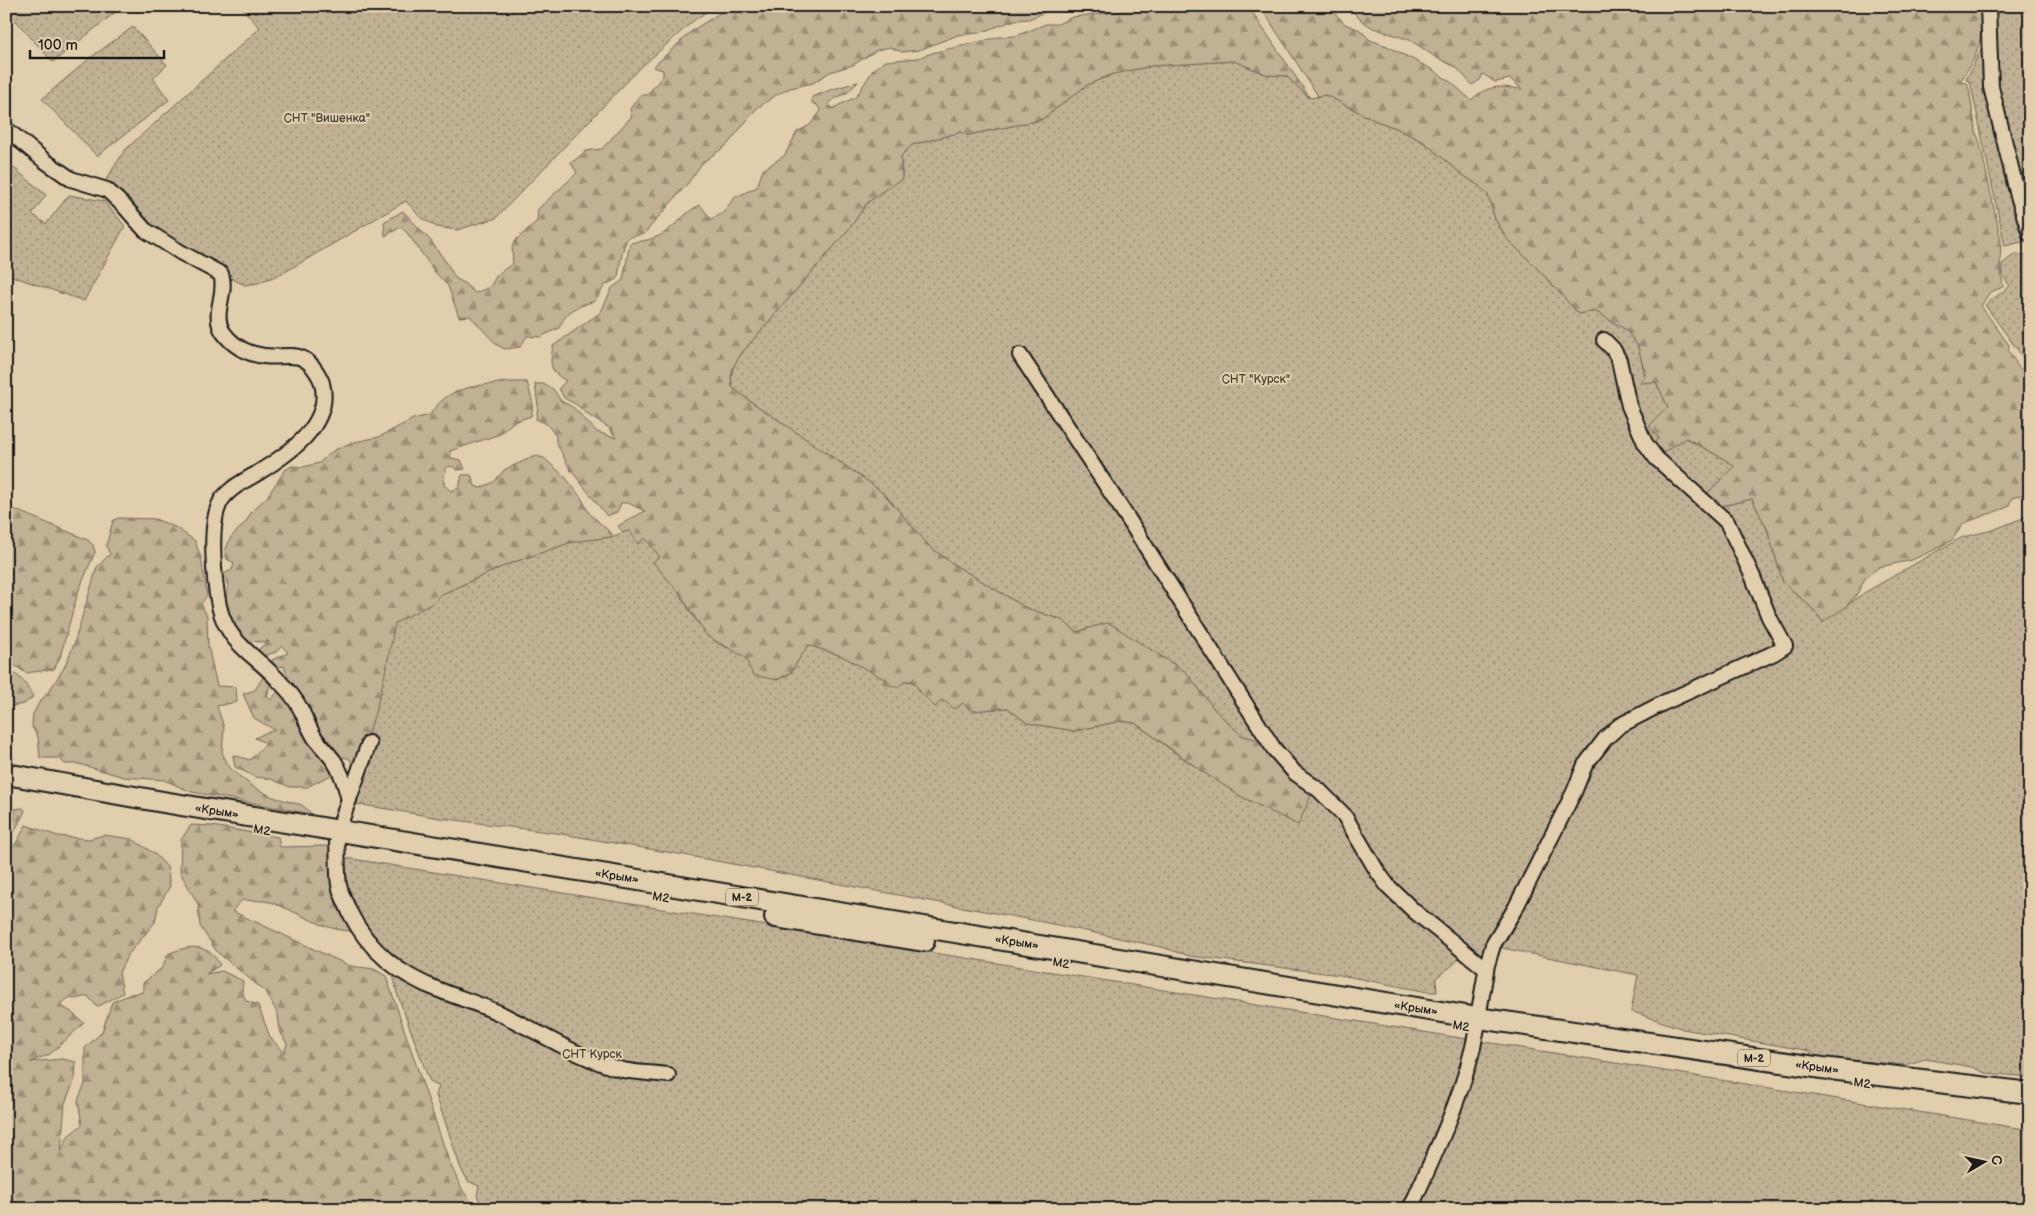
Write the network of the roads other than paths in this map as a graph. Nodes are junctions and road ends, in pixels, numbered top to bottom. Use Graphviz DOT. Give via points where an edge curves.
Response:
graph roads {
  1 [pos="1988,6"];
  2 [pos="6,130"];
  3 [pos="2030,234"];
  4 [pos="1604,340"];
  5 [pos="1020,355"];
  6 [pos="369,743"];
  7 [pos="6,774"];
  8 [pos="6,788"];
  9 [pos="349,800"];
  10 [pos="339,837"];
  11 [pos="1486,969"];
  12 [pos="1478,1023"];
  13 [pos="668,1075"];
  14 [pos="2030,1094"];
  15 [pos="2030,1105"];
  16 [pos="1410,1209"];
  1 -- 3 [label="street" via="1991,87"];
  2 -- 9 [label="street" via="80,183 106,190 145,230 221,274 224,283 218,319 232,342 252,354 306,359 322,382 324,405 320,419 295,445 242,482 219,503 214,526 215,581 220,608 232,638 278,679 299,705 314,737 341,774"];
  4 -- 11 [label="street" via="1618,360 1634,422 1645,443 1656,458 1727,522 1784,646 1663,703 1619,726 1604,739 1585,765 1516,907 1493,945"];
  5 -- 11 [label="street" via="1274,749 1295,773 1319,790 1344,815 1388,886"];
  6 -- 9 [label="street"];
  7 -- 10 [label="highway, «Крым» / М-2"];
  8 -- 10 [label="highway, М2"];
  9 -- 10 [label="street"];
  10 -- 12 [label="highway, «Крым» / М-2"];
  10 -- 13 [label="street" via="342,896 357,926 387,962 409,976 499,1013 596,1061 634,1072"];
  11 -- 12 [label="street"];
  12 -- 14 [label="highway, «Крым» / М-2"];
  12 -- 15 [label="highway, М2" via="1639,1053"];
  12 -- 16 [label="street" via="1454,1107"];
}
